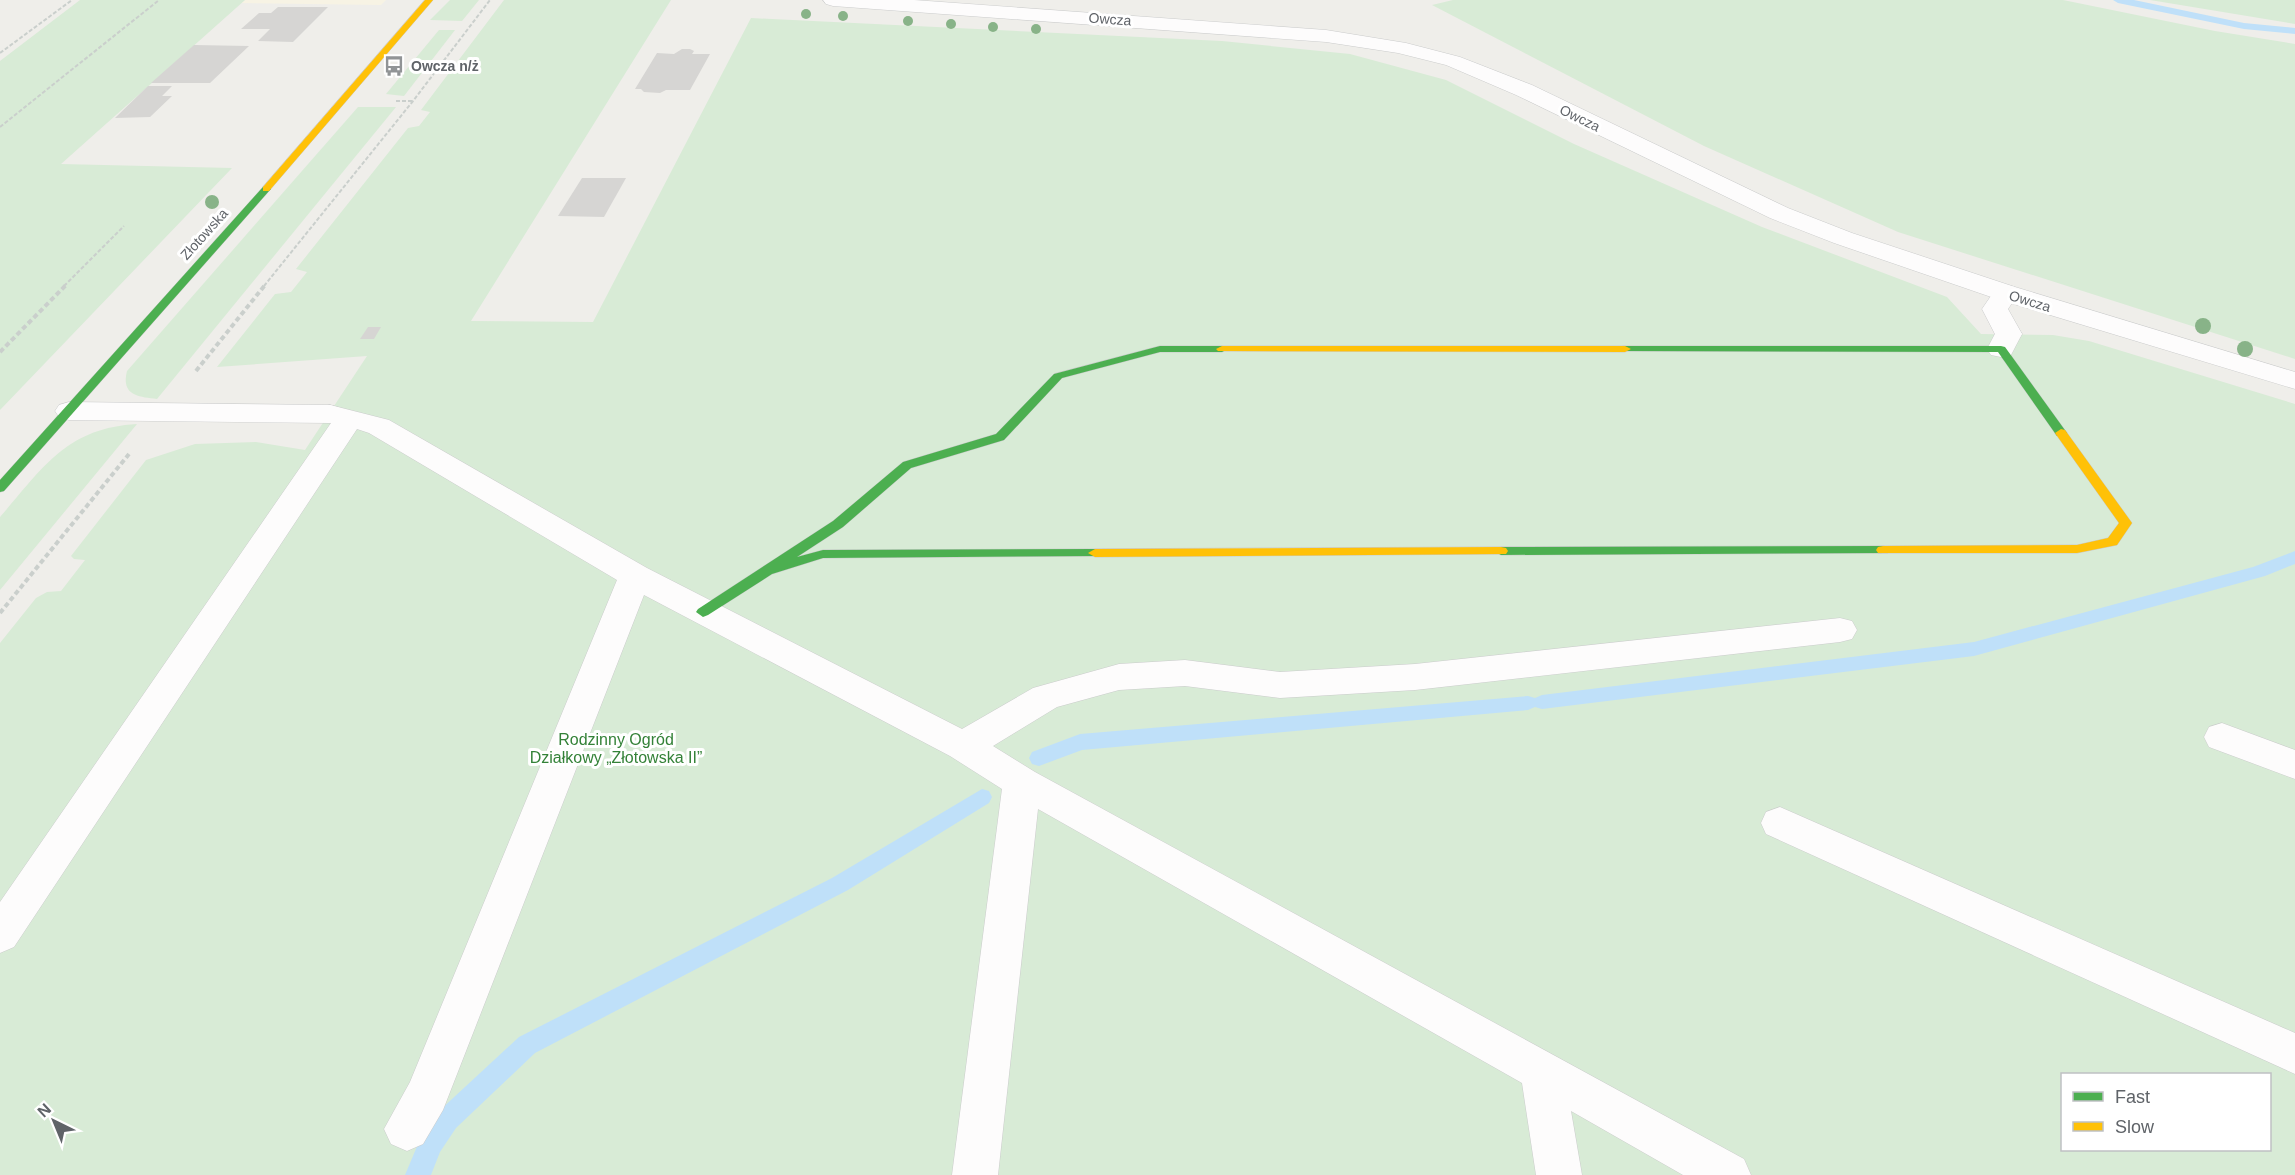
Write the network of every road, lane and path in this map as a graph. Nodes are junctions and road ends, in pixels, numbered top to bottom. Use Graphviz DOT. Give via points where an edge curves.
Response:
graph roads {
  1 [pos="72,0"];
  2 [pos="159,0"];
  3 [pos="429,0"];
  4 [pos="490,0"];
  5 [pos="833,0"];
  6 [pos="0,53"];
  7 [pos="0,127"];
  8 [pos="124,226"];
  9 [pos="2006,293"];
  10 [pos="2005,341"];
  11 [pos="0,352"];
  12 [pos="195,371"];
  13 [pos="2295,381"];
  14 [pos="69,411"];
  15 [pos="339,416"];
  16 [pos="131,451"];
  17 [pos="0,488"];
  18 [pos="767,571"];
  19 [pos="635,576"];
  20 [pos="703,612"];
  21 [pos="0,613"];
  22 [pos="1840,630"];
  23 [pos="2222,737"];
  24 [pos="963,747"];
  25 [pos="2295,765"];
  26 [pos="1022,782"];
  27 [pos="1780,824"];
  28 [pos="0,935"];
  29 [pos="2295,1054"];
  30 [pos="1542,1072"];
  31 [pos="408,1129"];
  32 [pos="975,1175"];
  33 [pos="1559,1175"];
  34 [pos="1728,1175"];
  1 -- 6 [label="path"];
  2 -- 7 [label="path"];
  3 -- 14 [label="street, Złotowska"];
  4 -- 12 [label="path"];
  5 -- 9 [label="street, Owcza" via="1316,35 1429,53 1524,90 1779,213"];
  8 -- 11 [label="path"];
  9 -- 10 [label="street" via="1995,309"];
  9 -- 13 [label="street, Owcza"];
  10 -- 18 [label="street" via="1160,349 1058,376 1000,437 907,465 838,524"];
  10 -- 18 [label="street" via="2126,523 2112,542 2065,549 823,554"];
  14 -- 15 [label="street"];
  14 -- 17 [label="street, Złotowska"];
  15 -- 19 [label="street" via="379,426"];
  15 -- 28 [label="street"];
  16 -- 21 [label="path"];
  18 -- 20 [label="street"];
  19 -- 20 [label="street"];
  19 -- 31 [label="street" via="427,1095"];
  20 -- 24 [label="street"];
  22 -- 24 [label="street" via="1415,677 1280,685 1185,673 1119,677 1046,697"];
  23 -- 25 [label="street"];
  24 -- 26 [label="street"];
  26 -- 30 [label="street"];
  26 -- 32 [label="street"];
  27 -- 29 [label="street"];
  30 -- 33 [label="street"];
  30 -- 34 [label="street"];
}
